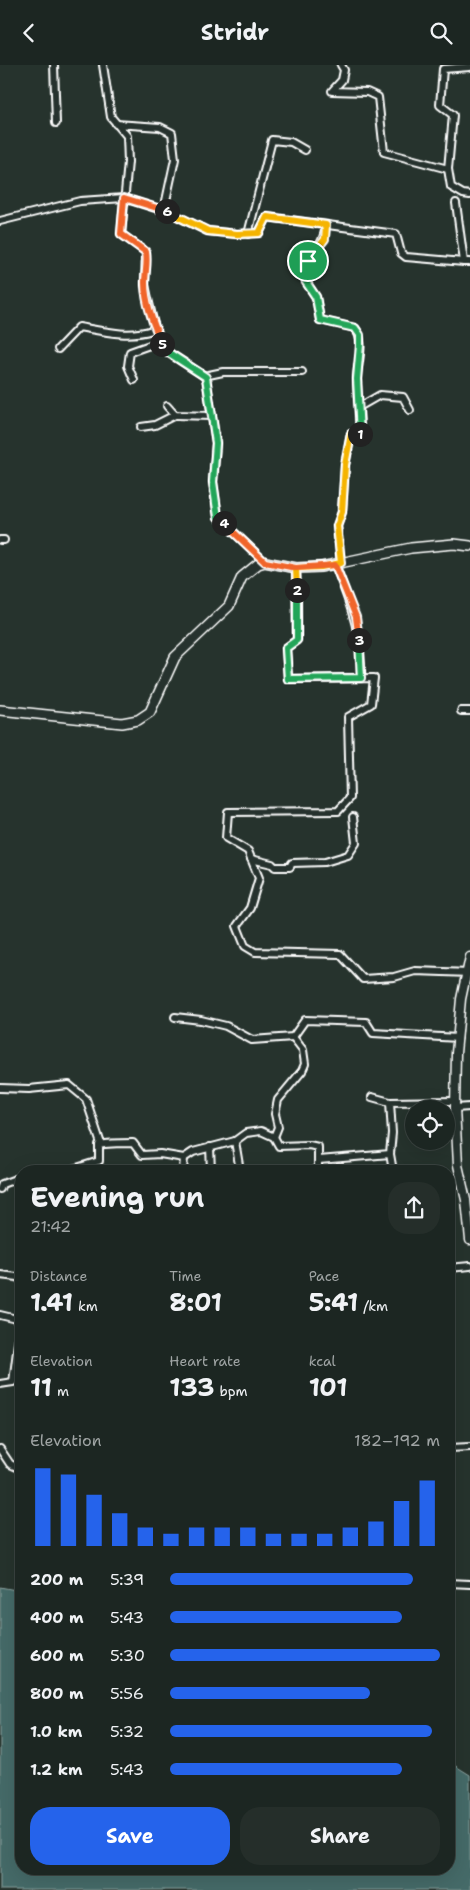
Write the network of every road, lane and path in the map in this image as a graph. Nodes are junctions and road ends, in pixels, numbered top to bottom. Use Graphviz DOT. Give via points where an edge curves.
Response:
graph roads {
  1 [pos="54,65"];
  2 [pos="104,65"];
  3 [pos="341,65"];
  4 [pos="470,67"];
  5 [pos="56,123"];
  6 [pos="116,124"];
  7 [pos="305,150"];
  8 [pos="448,169"];
  9 [pos="470,195"];
  10 [pos="124,198"];
  11 [pos="456,203"];
  12 [pos="164,210"];
  13 [pos="0,221"];
  14 [pos="326,225"];
  15 [pos="248,234"];
  16 [pos="467,262"];
  17 [pos="154,325"];
  18 [pos="161,341"];
  19 [pos="58,349"];
  20 [pos="302,371"];
  21 [pos="204,376"];
  22 [pos="134,380"];
  23 [pos="167,406"];
  24 [pos="359,407"];
  25 [pos="410,410"];
  26 [pos="175,415"];
  27 [pos="212,416"];
  28 [pos="141,427"];
  29 [pos="470,546"];
  30 [pos="265,562"];
  31 [pos="338,564"];
  32 [pos="296,568"];
  33 [pos="361,678"];
  34 [pos="0,710"];
  35 [pos="461,711"];
  36 [pos="470,711"];
  37 [pos="353,817"];
  38 [pos="251,859"];
  39 [pos="470,957"];
  40 [pos="469,973"];
  41 [pos="175,1017"];
  42 [pos="293,1037"];
  43 [pos="458,1038"];
  44 [pos="0,1088"];
  45 [pos="372,1097"];
  46 [pos="390,1102"];
  47 [pos="405,1102"];
  48 [pos="455,1104"];
  49 [pos="470,1107"];
  50 [pos="274,1137"];
  51 [pos="235,1141"];
  52 [pos="101,1145"];
  53 [pos="210,1147"];
  54 [pos="390,1154"];
  55 [pos="184,1158"];
  56 [pos="319,1160"];
  57 [pos="85,1165"];
  58 [pos="183,1165"];
  59 [pos="211,1165"];
  60 [pos="239,1165"];
  61 [pos="319,1165"];
  62 [pos="392,1165"];
  63 [pos="15,1179"];
  64 [pos="0,1189"];
  65 [pos="470,1239"];
  66 [pos="470,1267"];
  67 [pos="455,1268"];
  68 [pos="0,1275"];
  69 [pos="15,1277"];
  70 [pos="0,1315"];
  71 [pos="15,1319"];
  72 [pos="15,1366"];
  73 [pos="0,1384"];
  74 [pos="470,1447"];
  75 [pos="455,1448"];
  76 [pos="0,1449"];
  77 [pos="15,1466"];
  78 [pos="455,1583"];
  79 [pos="470,1584"];
  1 -- 5 [label="street"];
  2 -- 6 [label="street" via="111,117"];
  3 -- 8 [label="street" via="344,70 342,80 332,91 367,91 378,97 384,152"];
  4 -- 8 [label="street" via="443,69 440,105 453,115"];
  6 -- 10 [label="street" via="127,137"];
  6 -- 12 [label="street" via="160,127 172,133 175,159"];
  7 -- 15 [label="street" via="291,142 272,140"];
  8 -- 9 [label="street" via="451,187"];
  10 -- 12 [label="street"];
  10 -- 13 [label="street" via="80,201"];
  10 -- 17 [label="street" via="121,234 146,252 145,285"];
  11 -- 16 [label="street"];
  12 -- 15 [label="street" via="208,231"];
  14 -- 15 [label="street" via="267,217 259,233"];
  14 -- 16 [label="street" via="396,234 401,253 406,257"];
  14 -- 24 [label="street" via="325,239 308,261 306,282 316,297 320,320 355,328 360,335"];
  17 -- 18 [label="street"];
  17 -- 19 [label="street" via="144,333 117,334 79,327"];
  18 -- 21 [label="street" via="166,351"];
  18 -- 22 [label="street" via="130,352 128,366"];
  20 -- 21 [label="street" via="223,372"];
  21 -- 27 [label="street"];
  23 -- 26 [label="street"];
  24 -- 25 [label="street" via="380,395 403,397"];
  24 -- 31 [label="street" via="360,434 351,434 345,465 342,512 337,526"];
  26 -- 27 [label="street"];
  26 -- 28 [label="street" via="155,425"];
  27 -- 30 [label="street" via="216,443 213,482 218,517"];
  29 -- 31 [label="main road" via="411,548"];
  30 -- 32 [label="main road"];
  30 -- 34 [label="main road" via="242,577 229,606 175,657 150,712 138,720 122,723"];
  31 -- 32 [label="main road"];
  31 -- 33 [label="street" via="356,617"];
  32 -- 33 [label="street" via="297,640 286,648 288,679"];
  33 -- 38 [label="street" via="374,678 371,704 348,717 350,798 338,811 228,812 226,838 248,851"];
  35 -- 36 [label="street"];
  37 -- 38 [label="street" via="356,843 348,855 325,862 292,863 290,867 275,867"];
  38 -- 40 [label="street" via="259,878 250,908 237,926 245,946 255,952 340,954 363,979 394,977 415,971"];
  39 -- 40 [label="street"];
  40 -- 43 [label="street" via="462,999"];
  41 -- 42 [label="street" via="226,1026 252,1040"];
  42 -- 43 [label="street" via="304,1021 366,1022 374,1033"];
  42 -- 50 [label="street" via="303,1050 305,1064 278,1100 275,1114 278,1127"];
  43 -- 48 [label="street"];
  44 -- 52 [label="street" via="69,1085 86,1099"];
  45 -- 46 [label="street"];
  46 -- 47 [label="street"];
  46 -- 54 [label="street"];
  48 -- 49 [label="street"];
  48 -- 65 [label="street" via="458,1165"];
  50 -- 51 [label="street" via="261,1131 246,1133"];
  50 -- 56 [label="street" via="279,1146 318,1147"];
  51 -- 53 [label="street"];
  51 -- 60 [label="street"];
  52 -- 55 [label="street" via="133,1143 142,1155"];
  52 -- 57 [label="street" via="98,1161"];
  53 -- 55 [label="street"];
  53 -- 59 [label="street"];
  54 -- 56 [label="street"];
  54 -- 62 [label="street"];
  55 -- 58 [label="street"];
  56 -- 61 [label="street"];
  63 -- 64 [label="street" via="2,1184"];
  66 -- 67 [label="street"];
  68 -- 69 [label="street"];
  70 -- 71 [label="street"];
  72 -- 73 [label="street" via="13,1382"];
  74 -- 75 [label="street"];
  76 -- 77 [label="street"];
  78 -- 79 [label="street"];
}
